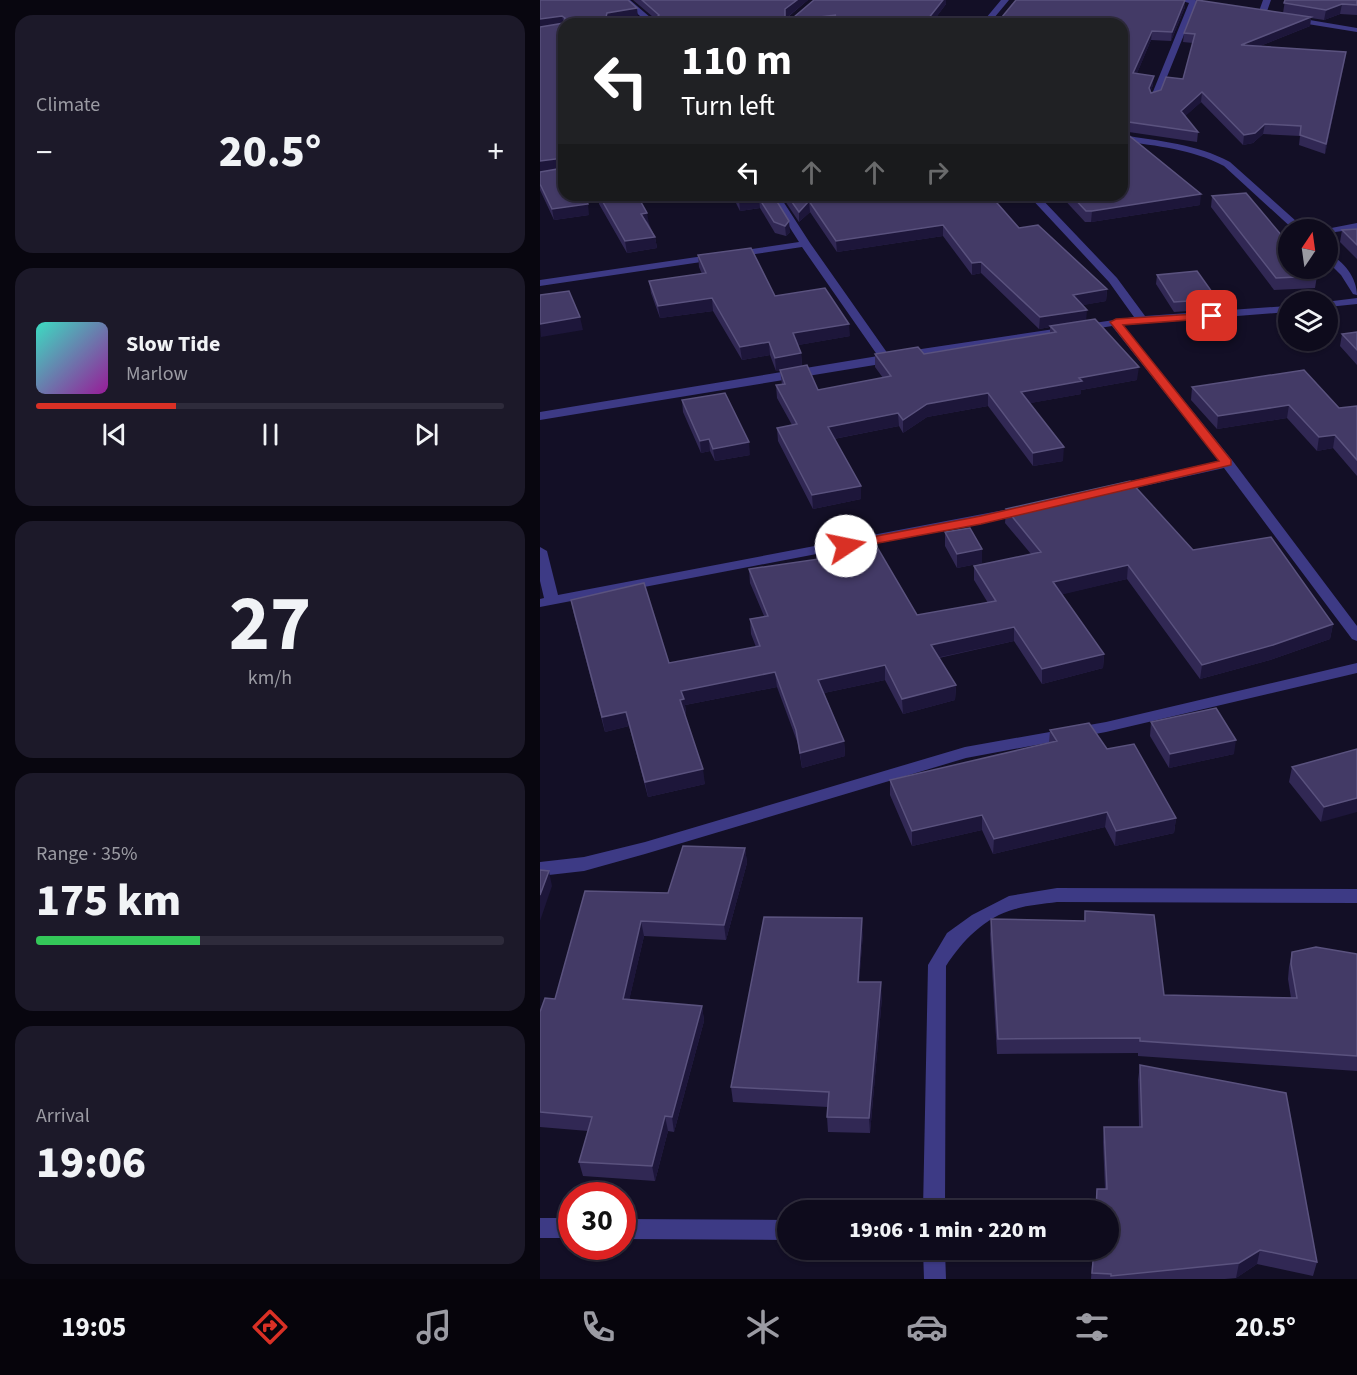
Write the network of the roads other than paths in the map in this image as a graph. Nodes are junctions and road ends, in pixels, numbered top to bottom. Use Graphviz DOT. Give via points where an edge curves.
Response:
graph roads {
  1 [pos="626,0"];
  2 [pos="1005,0"];
  3 [pos="1183,0"];
  4 [pos="1267,0"];
  5 [pos="1193,2"];
  6 [pos="1227,8"];
  7 [pos="1251,12"];
  8 [pos="1262,14"];
  9 [pos="1273,15"];
  10 [pos="1283,17"];
  11 [pos="647,18"];
  12 [pos="990,18"];
  13 [pos="1357,30"];
  14 [pos="1154,99"];
  15 [pos="1128,139"];
  16 [pos="778,201"];
  17 [pos="1039,201"];
  18 [pos="1289,219"];
  19 [pos="1357,226"];
  20 [pos="1338,228"];
  21 [pos="805,244"];
  22 [pos="1338,266"];
  23 [pos="540,283"];
  24 [pos="1357,292"];
  25 [pos="1357,301"];
  26 [pos="1338,303"];
  27 [pos="1278,310"];
  28 [pos="1142,320"];
  29 [pos="1116,322"];
  30 [pos="885,358"];
  31 [pos="540,416"];
  32 [pos="1227,463"];
  33 [pos="1104,491"];
  34 [pos="1037,507"];
  35 [pos="540,551"];
  36 [pos="546,602"];
  37 [pos="1357,636"];
  38 [pos="1357,668"];
  39 [pos="540,869"];
  40 [pos="1357,896"];
  41 [pos="934,1200"];
  42 [pos="540,1228"];
  43 [pos="558,1228"];
  44 [pos="636,1229"];
  45 [pos="777,1230"];
  46 [pos="934,1260"];
  47 [pos="935,1279"];
  1 -- 11 [label="street"];
  2 -- 12 [label="street"];
  3 -- 5 [label="street"];
  4 -- 8 [label="street"];
  5 -- 6 [label="street"];
  5 -- 14 [label="street"];
  7 -- 8 [label="street"];
  8 -- 9 [label="street"];
  10 -- 13 [label="street"];
  15 -- 18 [label="street" via="1216,157"];
  16 -- 21 [label="street"];
  17 -- 28 [label="street" via="1113,280"];
  19 -- 20 [label="street"];
  21 -- 23 [label="street"];
  21 -- 30 [label="street"];
  22 -- 24 [label="street"];
  25 -- 26 [label="street"];
  27 -- 28 [label="street"];
  28 -- 29 [label="street"];
  29 -- 30 [label="street"];
  29 -- 32 [label="street"];
  30 -- 31 [label="street"];
  32 -- 33 [label="street"];
  32 -- 37 [label="street"];
  34 -- 36 [label="street"];
  35 -- 36 [label="street"];
  38 -- 39 [label="street" via="1106,727 965,753 645,848 584,864"];
  40 -- 41 [label="street" via="1057,895 1009,903 978,920 954,938 936,965"];
  42 -- 43 [label="street"];
  44 -- 45 [label="street"];
  46 -- 47 [label="street"];
}
